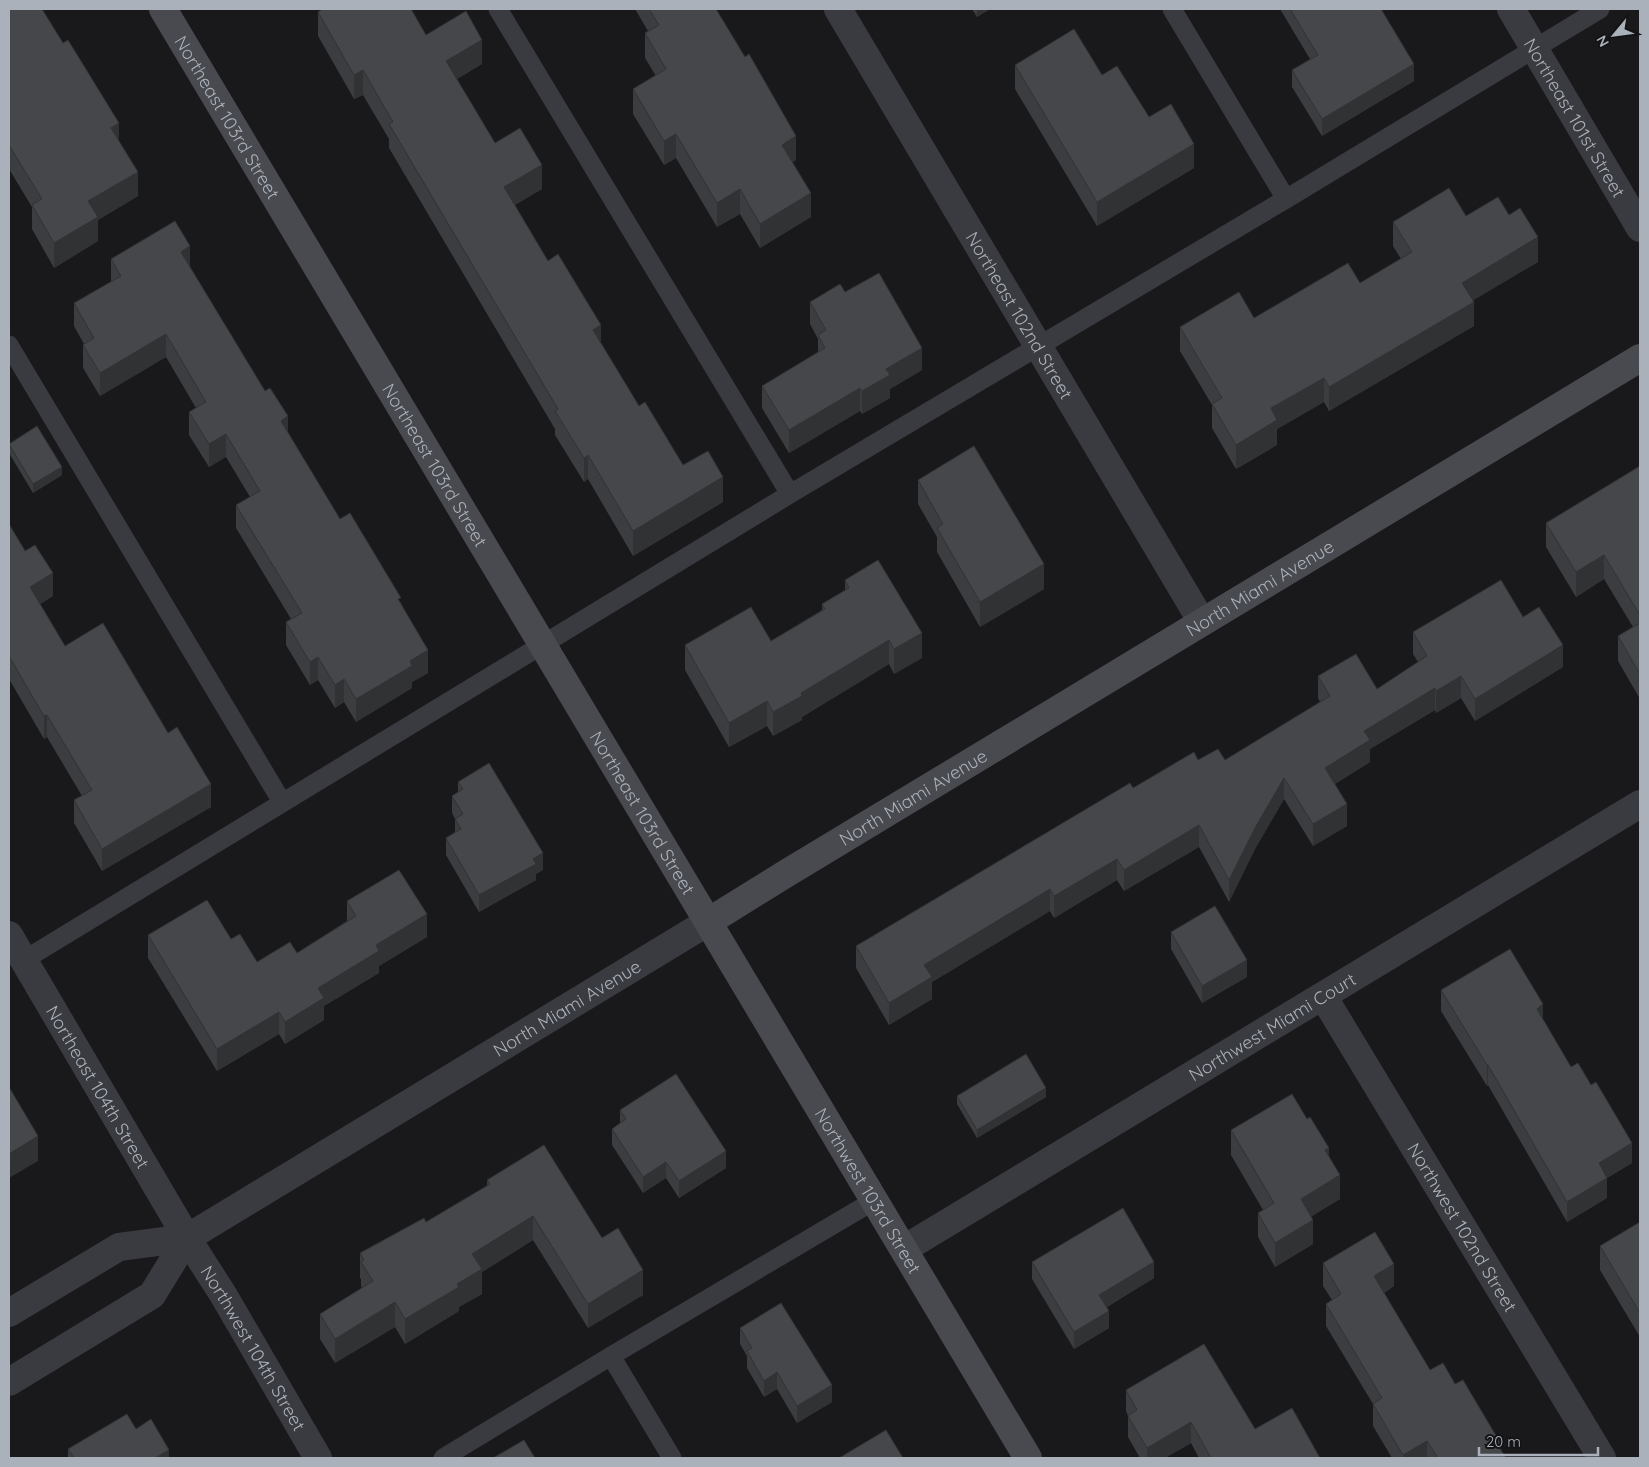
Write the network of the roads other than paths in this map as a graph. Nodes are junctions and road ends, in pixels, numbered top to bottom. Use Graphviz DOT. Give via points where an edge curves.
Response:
graph roads {
  1 [pos="163,9"];
  2 [pos="498,9"];
  3 [pos="838,9"];
  4 [pos="1172,9"];
  5 [pos="1510,9"];
  6 [pos="1600,9"];
  7 [pos="1534,49"];
  8 [pos="1286,199"];
  9 [pos="1640,228"];
  10 [pos="9,345"];
  11 [pos="1038,346"];
  12 [pos="1640,358"];
  13 [pos="790,494"];
  14 [pos="1202,622"];
  15 [pos="542,644"];
  16 [pos="282,802"];
  17 [pos="1640,804"];
  18 [pos="708,922"];
  19 [pos="9,935"];
  20 [pos="24,960"];
  21 [pos="1323,996"];
  22 [pos="875,1200"];
  23 [pos="187,1238"];
  24 [pos="904,1249"];
  25 [pos="9,1313"];
  26 [pos="611,1356"];
  27 [pos="9,1382"];
  28 [pos="318,1458"];
  29 [pos="444,1458"];
  30 [pos="672,1458"];
  31 [pos="1028,1458"];
  32 [pos="1602,1458"];
  1 -- 15 [label="main road, Northeast 103rd Street"];
  2 -- 13 [label="lane"];
  3 -- 11 [label="street, Northeast 102nd Street"];
  4 -- 8 [label="lane"];
  5 -- 7 [label="street, Northeast 101st Street"];
  6 -- 7 [label="lane"];
  7 -- 8 [label="lane"];
  7 -- 9 [label="street, Northeast 101st Street"];
  8 -- 11 [label="lane"];
  10 -- 16 [label="lane"];
  11 -- 13 [label="lane"];
  11 -- 14 [label="street, Northeast 102nd Street"];
  12 -- 14 [label="main road, North Miami Avenue"];
  13 -- 15 [label="lane"];
  14 -- 18 [label="main road, North Miami Avenue"];
  15 -- 16 [label="lane"];
  15 -- 18 [label="main road, Northeast 103rd Street"];
  16 -- 20 [label="lane"];
  17 -- 21 [label="street, Northwest Miami Court"];
  18 -- 22 [label="main road, Northwest 103rd Street"];
  18 -- 23 [label="street, North Miami Avenue"];
  19 -- 20 [label="street, Northeast 104th Street"];
  20 -- 23 [label="street, Northeast 104th Street"];
  21 -- 24 [label="street, Northwest Miami Court"];
  21 -- 32 [label="street, Northwest 102nd Street"];
  22 -- 24 [label="main road, Northwest 103rd Street"];
  22 -- 26 [label="lane"];
  23 -- 25 [label="street, North Miami Avenue" via="119,1247"];
  23 -- 27 [label="street, North Miami Avenue" via="152,1295"];
  23 -- 28 [label="street, Northwest 104th Street"];
  24 -- 31 [label="main road, Northwest 103rd Street"];
  26 -- 29 [label="lane"];
  26 -- 30 [label="lane"];
}
